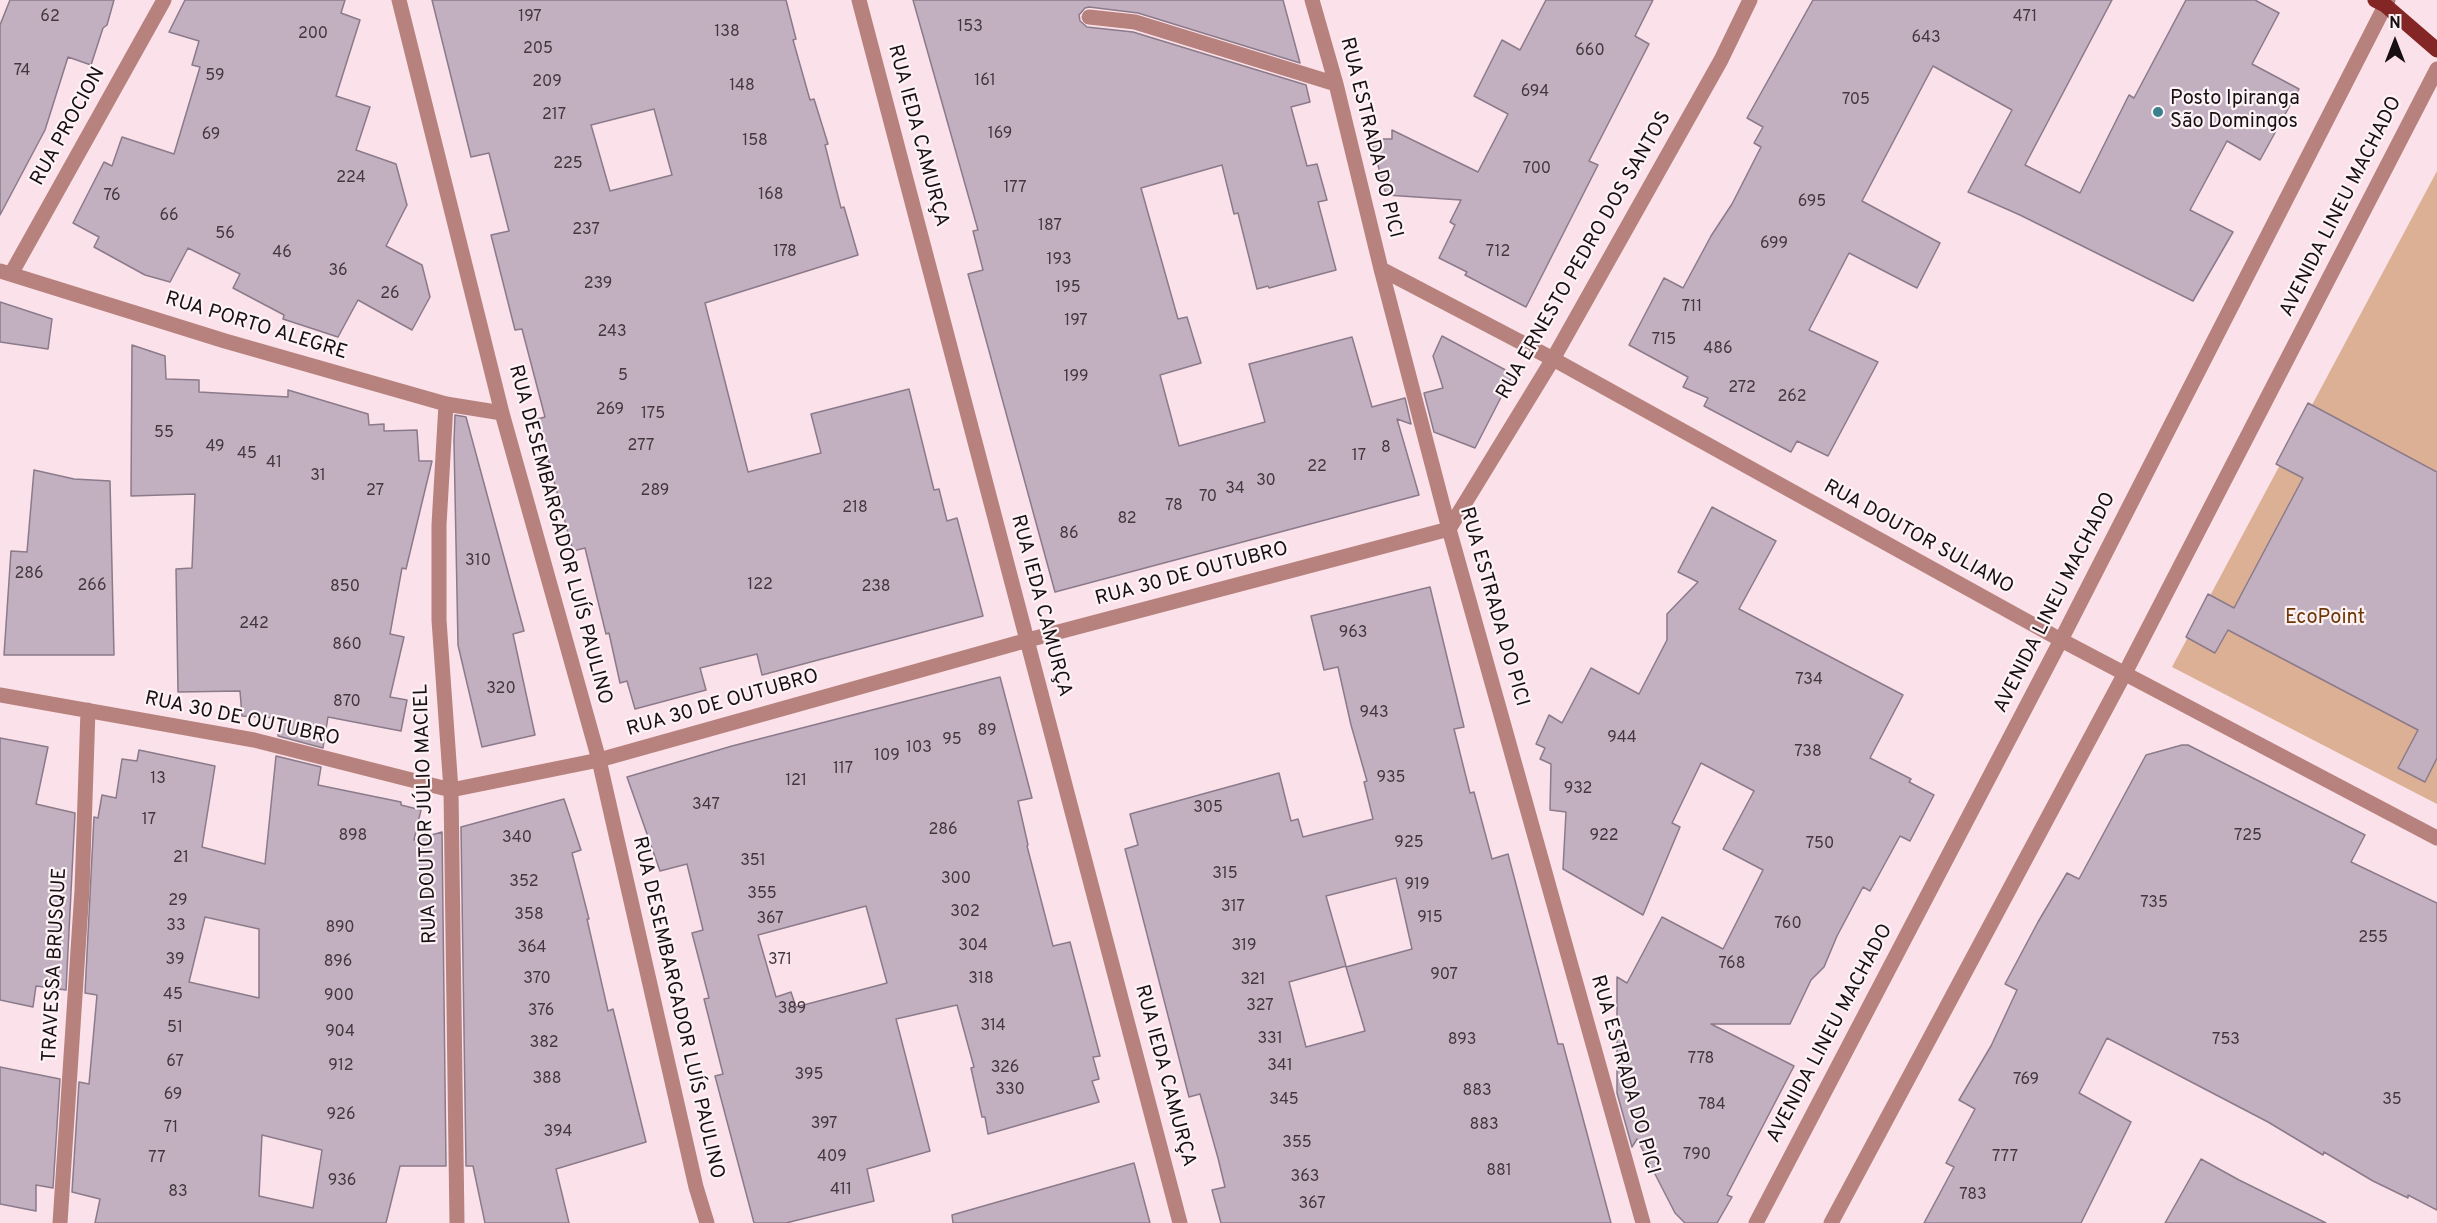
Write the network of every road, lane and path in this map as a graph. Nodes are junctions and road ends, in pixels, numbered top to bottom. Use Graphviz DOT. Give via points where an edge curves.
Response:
graph roads {
  1 [pos="164,0"];
  2 [pos="399,0"];
  3 [pos="859,0"];
  4 [pos="1312,0"];
  5 [pos="1750,0"];
  6 [pos="2382,2"];
  7 [pos="1089,17"];
  8 [pos="2437,50"];
  9 [pos="2437,69"];
  10 [pos="1336,84"];
  11 [pos="1381,269"];
  12 [pos="5,272"];
  13 [pos="1553,359"];
  14 [pos="446,404"];
  15 [pos="502,413"];
  16 [pos="1449,529"];
  17 [pos="1028,640"];
  18 [pos="2061,640"];
  19 [pos="2125,673"];
  20 [pos="0,695"];
  21 [pos="88,710"];
  22 [pos="599,760"];
  23 [pos="451,790"];
  24 [pos="2437,838"];
  25 [pos="60,1223"];
  26 [pos="457,1223"];
  27 [pos="707,1223"];
  28 [pos="1180,1223"];
  29 [pos="1643,1223"];
  30 [pos="1756,1223"];
  31 [pos="1831,1223"];
  1 -- 12 [label="street, RUA PROCION"];
  2 -- 15 [label="street, RUA DESEMBARGADOR LUÍS PAULINO"];
  3 -- 17 [label="street, RUA IEDA CAMURÇA"];
  4 -- 10 [label="street, RUA ESTRADA DO PICI"];
  5 -- 13 [label="street, RUA ERNESTO PEDRO DOS SANTOS" via="1721,60"];
  6 -- 8 [label="main road"];
  6 -- 18 [label="street, AVENIDA LINEU MACHADO"];
  7 -- 10 [label="street" via="1135,22"];
  9 -- 19 [label="street, AVENIDA LINEU MACHADO"];
  10 -- 11 [label="street, RUA ESTRADA DO PICI"];
  11 -- 13 [label="street, RUA DOUTOR SULIANO"];
  11 -- 16 [label="street, RUA ESTRADA DO PICI"];
  12 -- 14 [label="street, RUA PORTO ALEGRE" via="225,341"];
  13 -- 16 [label="street, RUA ERNESTO PEDRO DOS SANTOS"];
  13 -- 18 [label="street, RUA DOUTOR SULIANO"];
  14 -- 15 [label="street, RUA PORTO ALEGRE"];
  14 -- 23 [label="street, RUA DOUTOR JÚLIO MACIEL" via="439,621"];
  15 -- 22 [label="street, RUA DESEMBARGADOR LUÍS PAULINO"];
  16 -- 17 [label="street, RUA 30 DE OUTUBRO"];
  16 -- 29 [label="street, RUA ESTRADA DO PICI"];
  17 -- 22 [label="street, RUA 30 DE OUTUBRO"];
  17 -- 28 [label="street, RUA IEDA CAMURÇA"];
  18 -- 19 [label="street, RUA DOUTOR SULIANO"];
  18 -- 30 [label="street, AVENIDA LINEU MACHADO"];
  19 -- 24 [label="street, RUA DOUTOR SULIANO"];
  19 -- 31 [label="street, AVENIDA LINEU MACHADO"];
  20 -- 21 [label="street, RUA 30 DE OUTUBRO"];
  21 -- 23 [label="street, RUA 30 DE OUTUBRO" via="254,741"];
  21 -- 25 [label="street, TRAVESSA BRUSQUE" via="82,890"];
  22 -- 23 [label="street, RUA 30 DE OUTUBRO"];
  22 -- 27 [label="street, RUA DESEMBARGADOR LUÍS PAULINO"];
  23 -- 26 [label="street, RUA DOUTOR JÚLIO MACIEL"];
}
